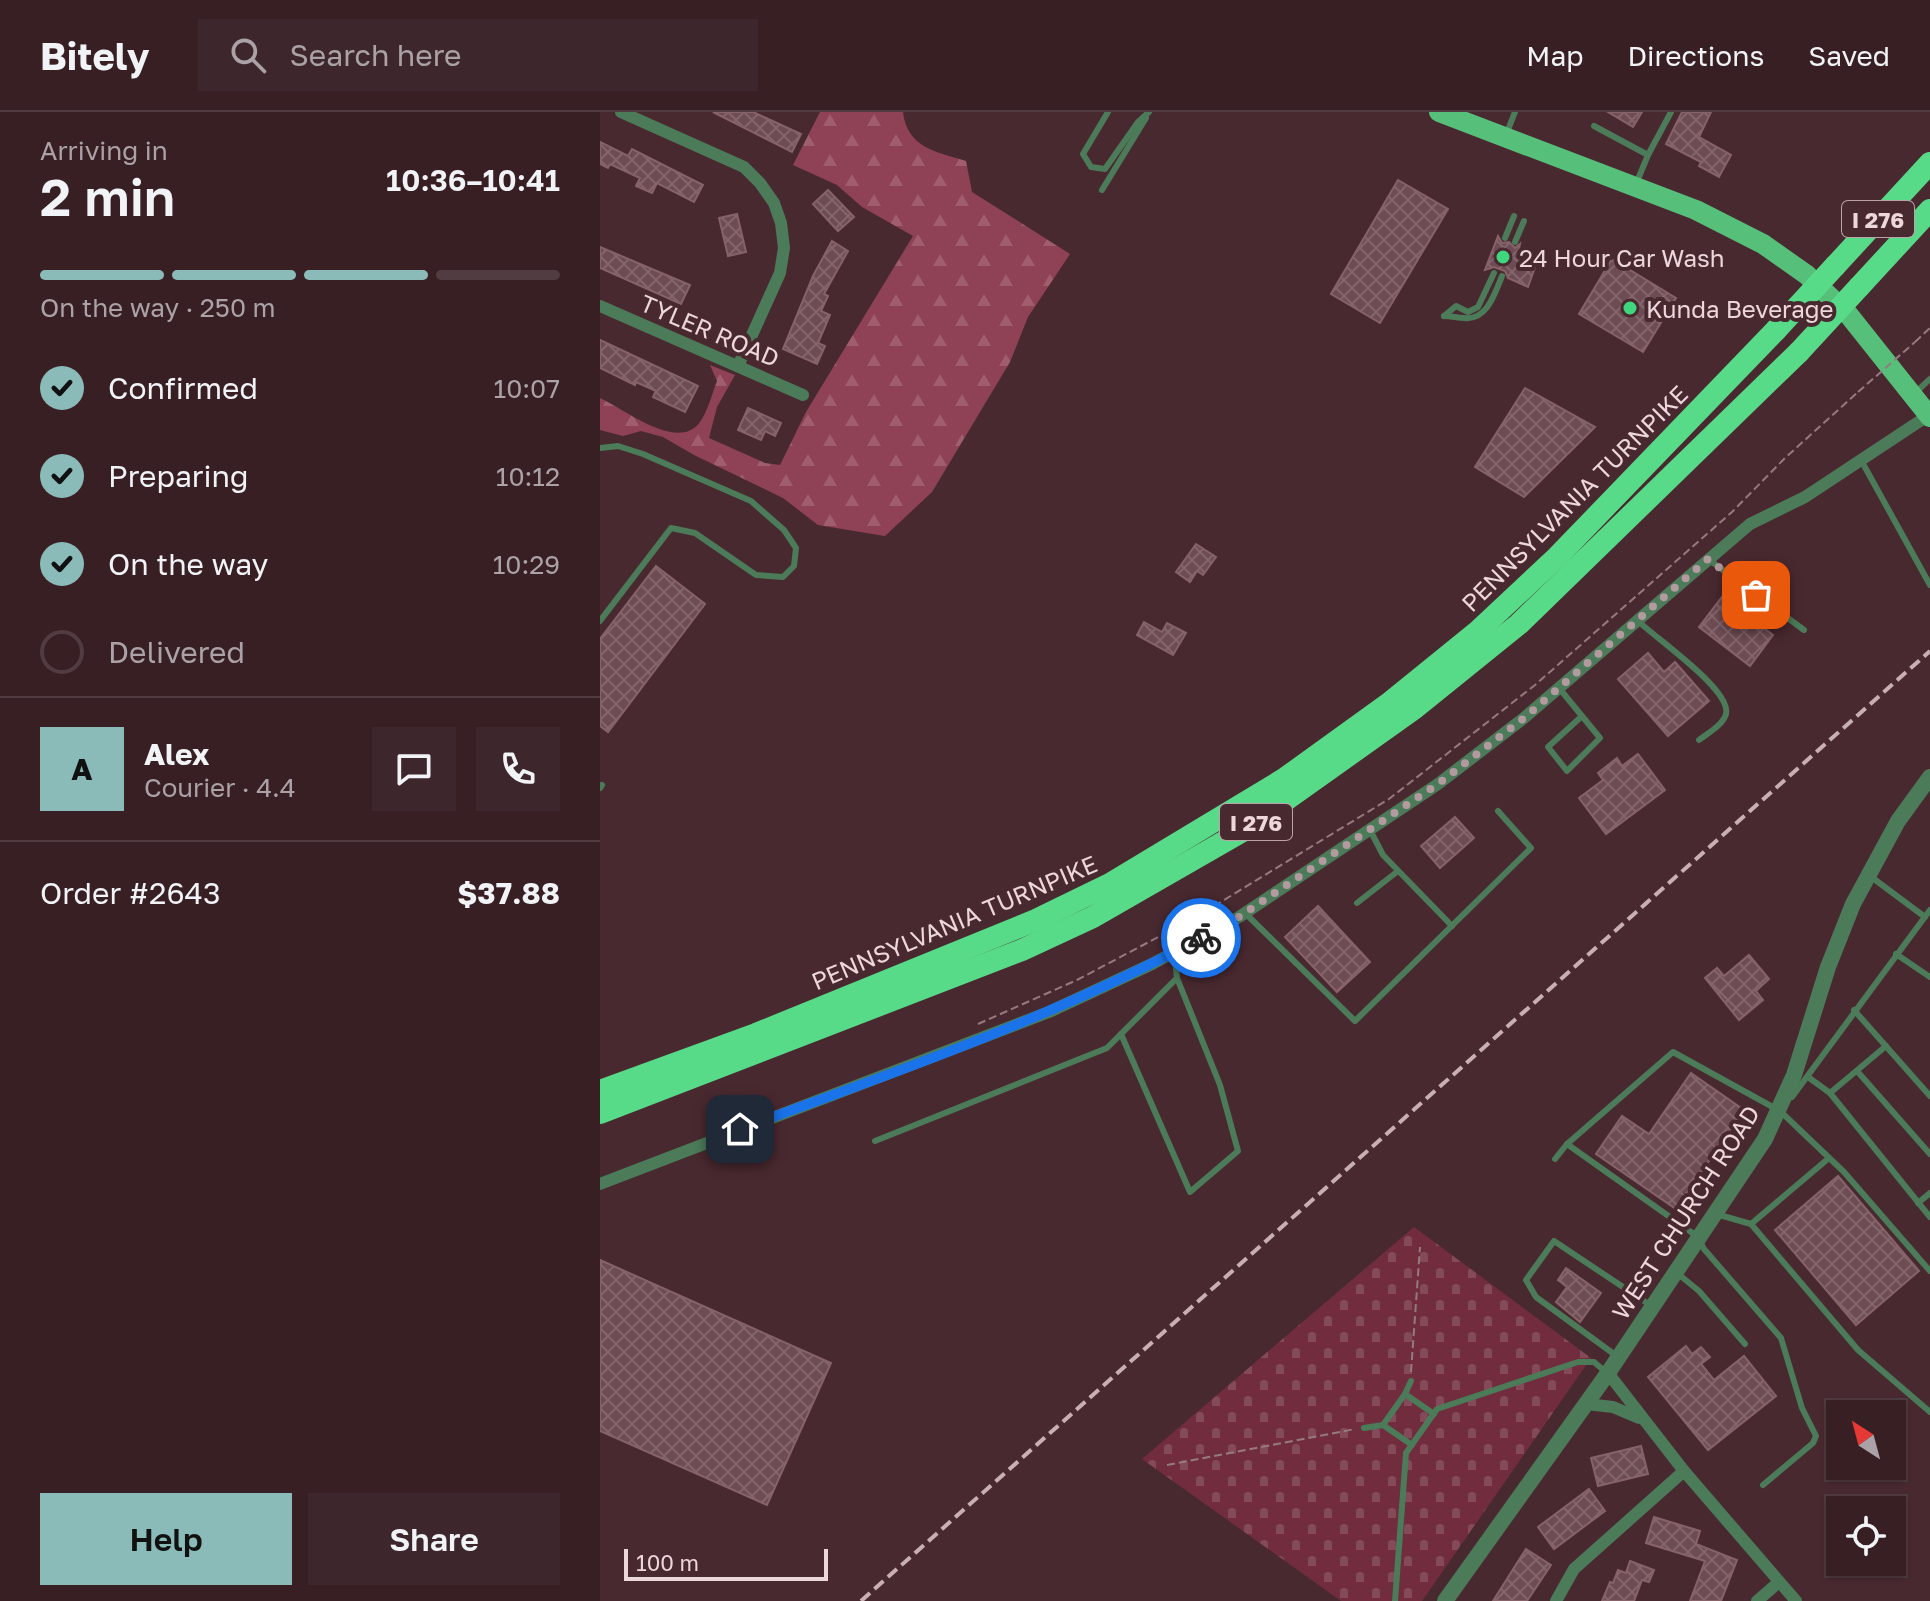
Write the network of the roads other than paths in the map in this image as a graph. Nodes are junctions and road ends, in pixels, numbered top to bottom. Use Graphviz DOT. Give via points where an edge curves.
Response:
graph roads {
  1 [pos="621,112"];
  2 [pos="1108,112"];
  3 [pos="1150,112"];
  4 [pos="1439,112"];
  5 [pos="1515,112"];
  6 [pos="1671,112"];
  7 [pos="1594,126"];
  8 [pos="1505,138"];
  9 [pos="1648,155"];
  10 [pos="1926,168"];
  11 [pos="1635,187"];
  12 [pos="1102,190"];
  13 [pos="1930,210"];
  14 [pos="1514,216"];
  15 [pos="1524,221"];
  16 [pos="1505,238"];
  17 [pos="1515,242"];
  18 [pos="1494,273"];
  19 [pos="1502,276"];
  20 [pos="600,306"];
  21 [pos="738,366"];
  22 [pos="1930,379"];
  23 [pos="803,395"];
  24 [pos="1914,395"];
  25 [pos="1929,416"];
  26 [pos="600,448"];
  27 [pos="1861,460"];
  28 [pos="1708,559"];
  29 [pos="1930,585"];
  30 [pos="1637,620"];
  31 [pos="600,621"];
  32 [pos="1804,630"];
  33 [pos="1559,688"];
  34 [pos="1582,716"];
  35 [pos="1699,740"];
  36 [pos="1930,777"];
  37 [pos="1498,811"];
  38 [pos="1370,830"];
  39 [pos="1398,871"];
  40 [pos="1868,874"];
  41 [pos="1357,903"];
  42 [pos="1245,913"];
  43 [pos="1927,913"];
  44 [pos="1452,926"];
  45 [pos="1174,952"];
  46 [pos="1896,954"];
  47 [pos="1930,977"];
  48 [pos="1177,978"];
  49 [pos="1854,1010"];
  50 [pos="1121,1034"];
  51 [pos="1886,1046"];
  52 [pos="1857,1071"];
  53 [pos="1808,1077"];
  54 [pos="600,1091"];
  55 [pos="1830,1093"];
  56 [pos="1930,1096"];
  57 [pos="1780,1111"];
  58 [pos="600,1113"];
  59 [pos="875,1141"];
  60 [pos="1567,1144"];
  61 [pos="1930,1154"];
  62 [pos="1829,1158"];
  63 [pos="1555,1159"];
  64 [pos="600,1184"];
  65 [pos="1930,1193"];
  66 [pos="1918,1203"];
  67 [pos="1716,1214"];
  68 [pos="1930,1217"];
  69 [pos="1751,1224"];
  70 [pos="1698,1237"];
  71 [pos="1674,1271"];
  72 [pos="1930,1271"];
  73 [pos="1652,1306"];
  74 [pos="1745,1344"];
  75 [pos="1618,1357"];
  76 [pos="1608,1373"];
  77 [pos="1411,1381"];
  78 [pos="1405,1394"];
  79 [pos="1586,1404"];
  80 [pos="1930,1412"];
  81 [pos="1434,1414"];
  82 [pos="1646,1422"];
  83 [pos="1383,1425"];
  84 [pos="1364,1428"];
  85 [pos="1412,1445"];
  86 [pos="1684,1471"];
  87 [pos="1763,1485"];
  88 [pos="1779,1582"];
  89 [pos="1395,1601"];
  90 [pos="1445,1601"];
  91 [pos="1556,1601"];
  92 [pos="1757,1601"];
  93 [pos="1796,1601"];
  1 -- 21 [label="street" via="744,167 774,203 784,248 780,273"];
  2 -- 3 [label="lane" via="1083,154 1091,167 1105,169"];
  3 -- 12 [label="lane"];
  4 -- 8 [label="main road"];
  5 -- 8 [label="lane"];
  6 -- 9 [label="lane"];
  7 -- 9 [label="lane"];
  8 -- 11 [label="main road"];
  9 -- 11 [label="lane"];
  10 -- 54 [label="highway, PENNSYLVANIA TURNPIKE / I 276, bridge" via="1557,557 1478,631 1284,779 1110,884 1036,920"];
  11 -- 24 [label="main road" via="1718,220 1785,259 1848,314"];
  13 -- 58 [label="highway, PENNSYLVANIA TURNPIKE / I 276, bridge" via="1799,352 1519,624 1415,708 1241,832 1105,911 1022,950"];
  14 -- 16 [label="lane"];
  15 -- 17 [label="lane"];
  18 -- 19 [label="lane" via="1478,307 1468,312 1456,306 1444,316 1481,315"];
  20 -- 21 [label="street, TYLER ROAD"];
  21 -- 23 [label="street, TYLER ROAD"];
  22 -- 24 [label="lane"];
  24 -- 25 [label="main road"];
  25 -- 27 [label="street"];
  26 -- 31 [label="lane" via="618,446 643,454 751,501 796,548 794,566 783,577 768,577 756,575 695,533 671,528"];
  27 -- 28 [label="street" via="1805,497 1750,524"];
  27 -- 29 [label="lane"];
  28 -- 30 [label="street"];
  28 -- 32 [label="lane"];
  30 -- 33 [label="street"];
  30 -- 35 [label="lane" via="1706,678 1726,704 1723,721"];
  33 -- 34 [label="lane"];
  33 -- 38 [label="street" via="1438,784"];
  34 -- 34 [label="lane" via="1600,738 1567,771 1548,747"];
  36 -- 40 [label="street, WEST CHURCH ROAD"];
  37 -- 44 [label="lane" via="1531,848"];
  38 -- 39 [label="lane"];
  38 -- 42 [label="street"];
  39 -- 41 [label="lane"];
  39 -- 44 [label="lane"];
  40 -- 43 [label="lane"];
  40 -- 57 [label="street, WEST CHURCH ROAD" via="1839,936"];
  42 -- 44 [label="lane" via="1355,1021"];
  42 -- 45 [label="street"];
  43 -- 46 [label="lane"];
  45 -- 48 [label="lane"];
  45 -- 64 [label="street" via="1049,1012"];
  46 -- 47 [label="lane"];
  46 -- 49 [label="lane"];
  48 -- 50 [label="lane"];
  48 -- 50 [label="lane" via="1220,1085 1238,1151 1190,1192"];
  49 -- 51 [label="lane"];
  49 -- 53 [label="lane"];
  50 -- 59 [label="lane" via="1107,1048"];
  51 -- 52 [label="lane"];
  51 -- 56 [label="lane"];
  52 -- 55 [label="lane"];
  52 -- 61 [label="lane"];
  53 -- 55 [label="lane"];
  53 -- 57 [label="lane"];
  55 -- 66 [label="lane"];
  57 -- 60 [label="lane" via="1673,1052"];
  57 -- 62 [label="lane"];
  57 -- 67 [label="street, WEST CHURCH ROAD"];
  60 -- 63 [label="lane"];
  60 -- 70 [label="lane"];
  62 -- 69 [label="lane"];
  62 -- 72 [label="lane"];
  65 -- 66 [label="lane"];
  66 -- 68 [label="lane"];
  67 -- 69 [label="lane"];
  67 -- 70 [label="street, WEST CHURCH ROAD"];
  69 -- 80 [label="lane" via="1858,1350"];
  70 -- 71 [label="street, WEST CHURCH ROAD"];
  70 -- 87 [label="lane" via="1781,1338 1816,1436"];
  71 -- 73 [label="street, WEST CHURCH ROAD"];
  71 -- 74 [label="lane"];
  73 -- 75 [label="street, WEST CHURCH ROAD"];
  73 -- 75 [label="lane" via="1554,1241 1526,1280 1536,1297"];
  75 -- 76 [label="street, WEST CHURCH ROAD"];
  76 -- 79 [label="street, WEST CHURCH ROAD"];
  76 -- 81 [label="lane" via="1594,1362 1578,1362"];
  76 -- 82 [label="street"];
  77 -- 78 [label="lane"];
  78 -- 81 [label="lane"];
  78 -- 83 [label="lane"];
  79 -- 82 [label="street" via="1628,1412"];
  79 -- 90 [label="street, WEST CHURCH ROAD"];
  81 -- 85 [label="lane"];
  82 -- 86 [label="street"];
  83 -- 84 [label="lane"];
  83 -- 85 [label="lane"];
  85 -- 89 [label="lane" via="1406,1453"];
  86 -- 88 [label="street"];
  86 -- 91 [label="street" via="1574,1569"];
  88 -- 92 [label="street"];
  88 -- 93 [label="street"];
}
